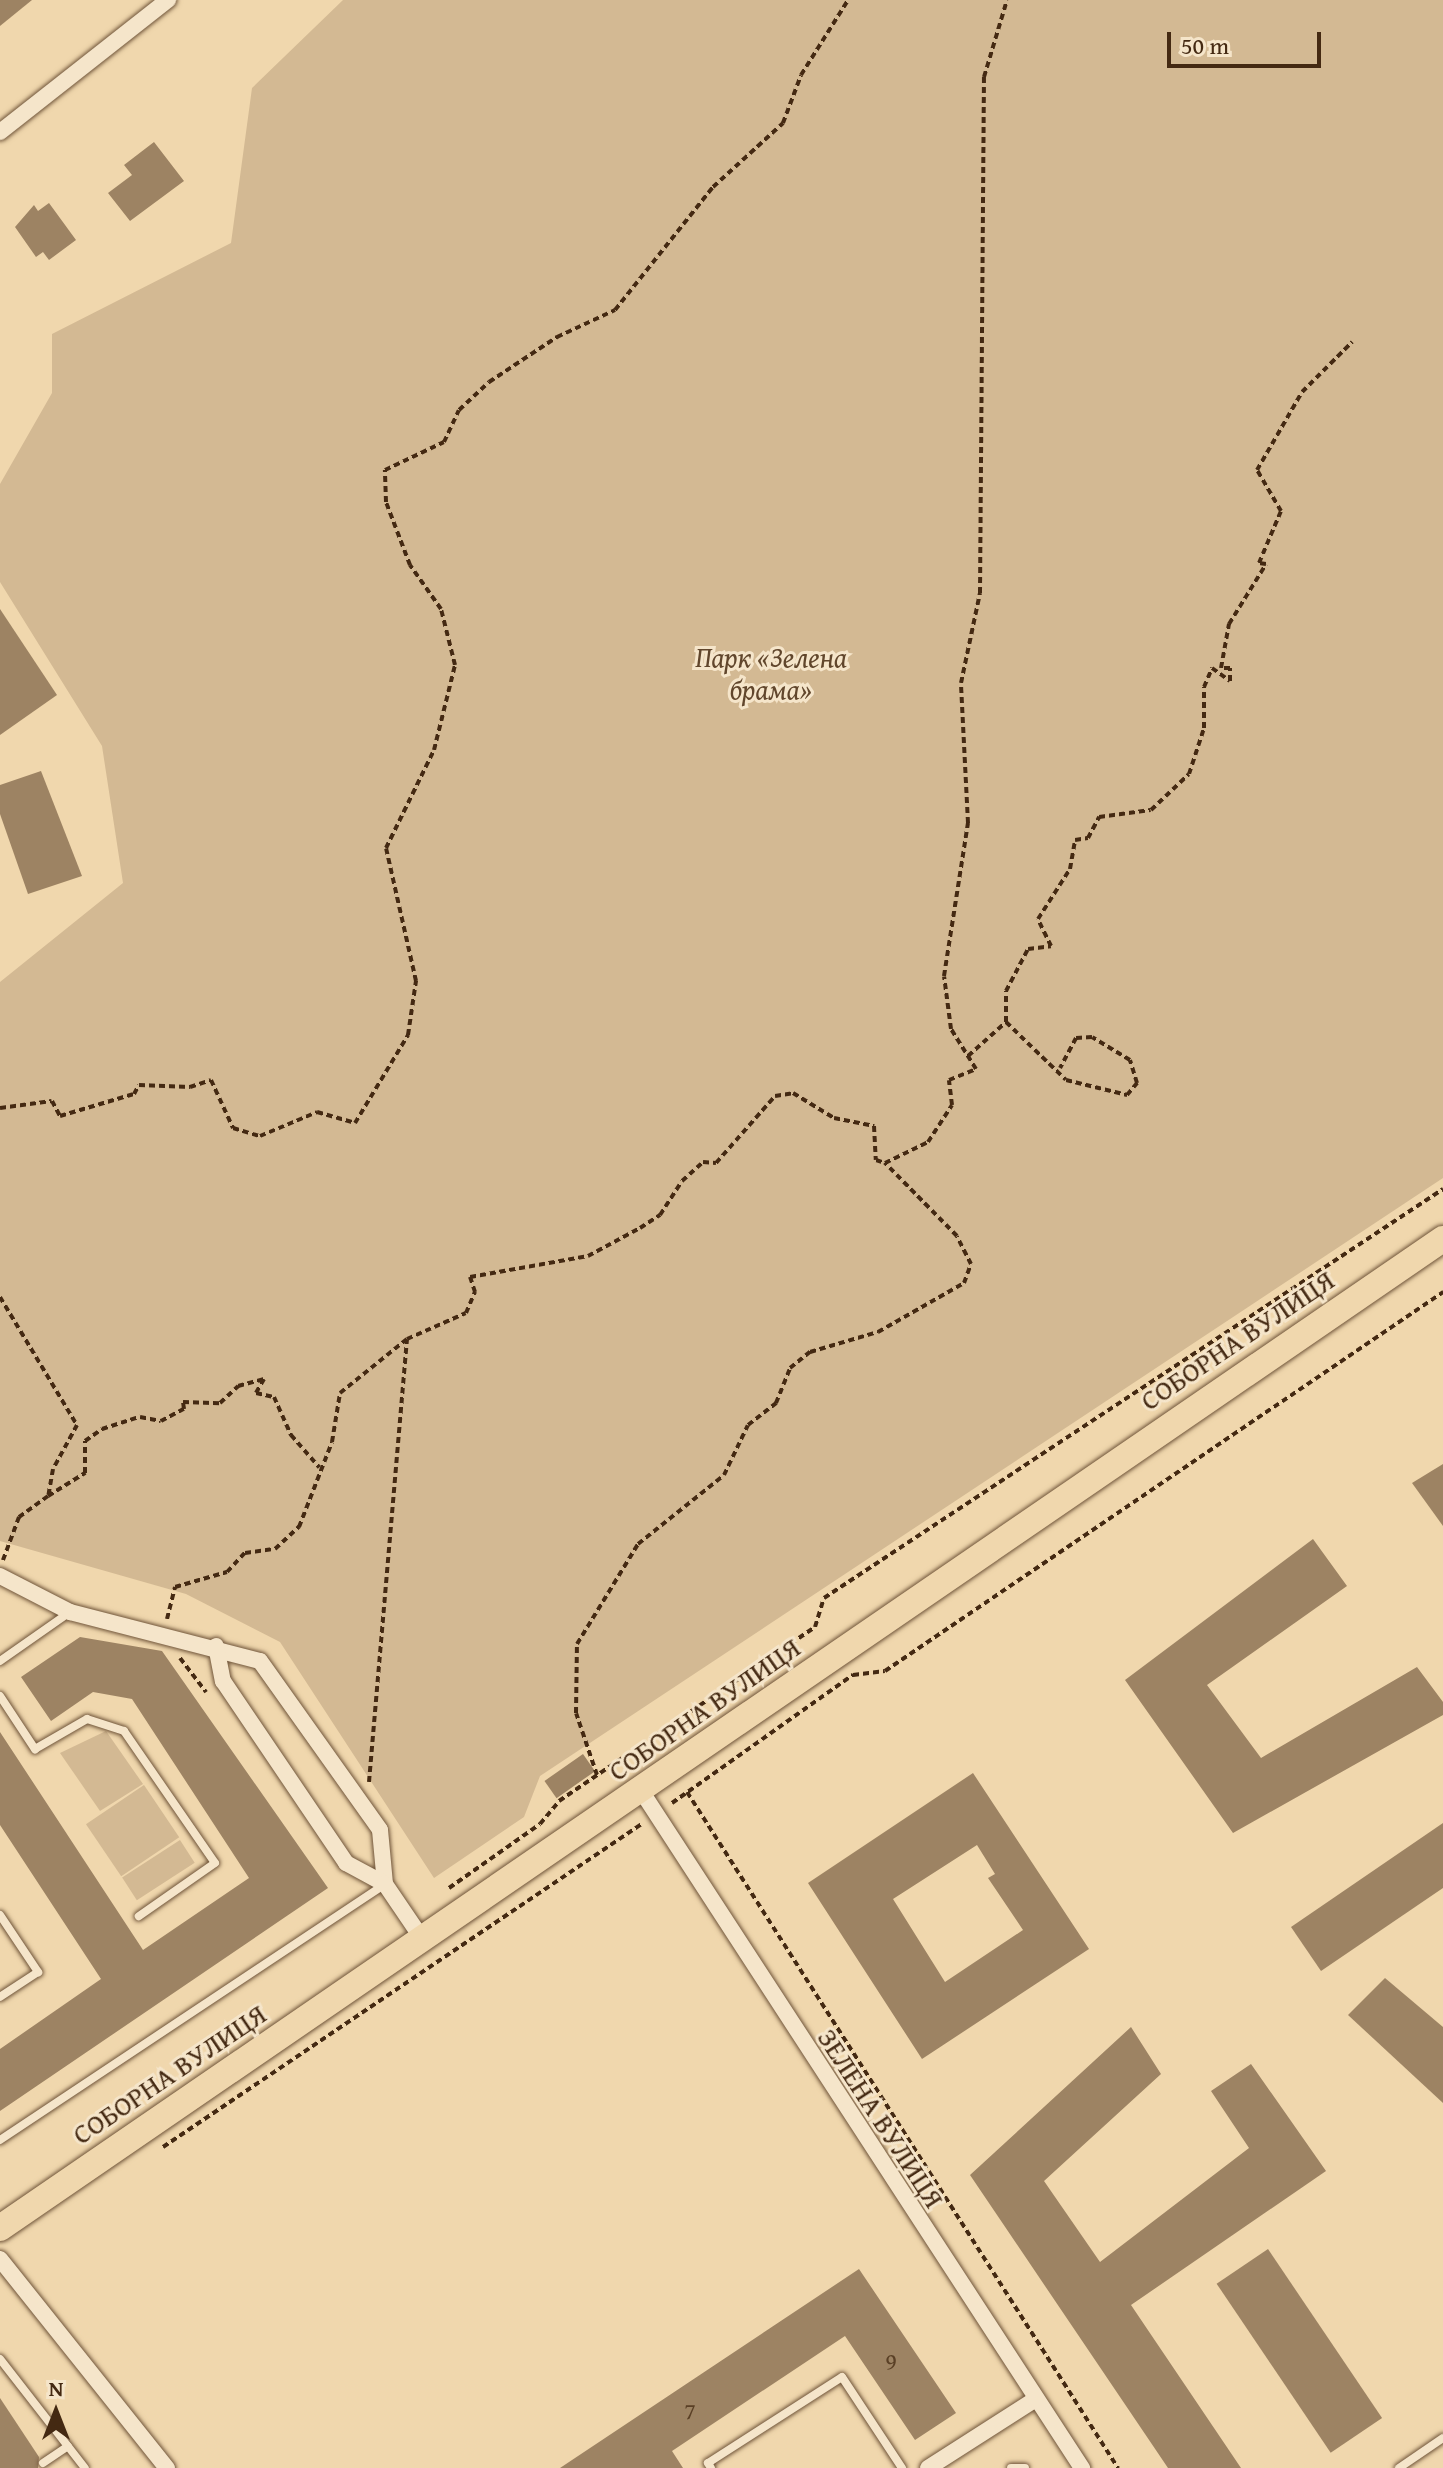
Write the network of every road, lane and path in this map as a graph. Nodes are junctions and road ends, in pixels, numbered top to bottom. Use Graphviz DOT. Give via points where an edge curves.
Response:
graph roads {
  1 [pos="168,0"];
  2 [pos="848,0"];
  3 [pos="1007,0"];
  4 [pos="0,132"];
  5 [pos="1352,342"];
  6 [pos="1006,1022"];
  7 [pos="968,1056"];
  8 [pos="1060,1068"];
  9 [pos="0,1108"];
  10 [pos="885,1163"];
  11 [pos="1443,1189"];
  12 [pos="1443,1239"];
  13 [pos="1443,1292"];
  14 [pos="0,1297"];
  15 [pos="407,1339"];
  16 [pos="319,1467"];
  17 [pos="48,1496"];
  18 [pos="0,1573"];
  19 [pos="70,1612"];
  20 [pos="168,1633"];
  21 [pos="216,1646"];
  22 [pos="177,1654"];
  23 [pos="0,1661"];
  24 [pos="0,1696"];
  25 [pos="215,1704"];
  26 [pos="597,1775"];
  27 [pos="642,1792"];
  28 [pos="687,1792"];
  29 [pos="672,1803"];
  30 [pos="367,1812"];
  31 [pos="648,1820"];
  32 [pos="385,1884"];
  33 [pos="449,1888"];
  34 [pos="0,1915"];
  35 [pos="139,1916"];
  36 [pos="423,1940"];
  37 [pos="0,1997"];
  38 [pos="0,2140"];
  39 [pos="158,2150"];
  40 [pos="0,2228"];
  41 [pos="0,2259"];
  42 [pos="0,2359"];
  43 [pos="1036,2399"];
  44 [pos="1443,2438"];
  45 [pos="68,2446"];
  46 [pos="43,2463"];
  47 [pos="85,2468"];
  48 [pos="167,2468"];
  49 [pos="711,2468"];
  50 [pos="902,2468"];
  51 [pos="928,2468"];
  52 [pos="1011,2468"];
  53 [pos="1025,2468"];
  54 [pos="1082,2468"];
  55 [pos="1118,2468"];
  56 [pos="1399,2468"];
  1 -- 4 [label="street"];
  2 -- 9 [label="path" via="801,75 783,123 713,187 615,310 557,337 489,382 459,410 444,442 385,470 386,502 410,565 441,609 455,665 434,750 386,848 416,981 408,1035 355,1123 317,1112 260,1136 233,1128 211,1080 190,1087 139,1085 134,1094 60,1116 52,1101"];
  3 -- 7 [label="path" via="984,77 980,593 961,683 968,823 944,976 951,1029"];
  5 -- 6 [label="path" via="1302,392 1257,470 1281,511 1259,563 1266,564 1229,624 1221,668 1230,668 1230,681 1212,668 1204,687 1204,728 1189,774 1151,810 1099,817 1090,821 1088,838 1075,840 1070,869 1038,919 1051,946 1028,949 1017,964 1006,991"];
  6 -- 7 [label="path"];
  6 -- 8 [label="path"];
  7 -- 10 [label="path" via="976,1069 949,1080 952,1105 928,1142"];
  8 -- 8 [label="path" via="1066,1080 1094,1092 1127,1095 1137,1083 1130,1060 1092,1037 1076,1038"];
  10 -- 15 [label="path" via="876,1160 874,1126 827,1115 793,1093 775,1096 716,1163 703,1162 640,1228 588,1256 470,1277 475,1292 466,1313"];
  10 -- 26 [label="path" via="957,1236 971,1264 964,1283 878,1332 800,1360 776,1403 748,1425 724,1475 638,1544 577,1644 576,1713"];
  11 -- 26 [label="path" via="824,1598 815,1627"];
  12 -- 27 [label="main road, СОБОРНА ВУЛИЦЯ"];
  13 -- 28 [label="path" via="885,1671 853,1675"];
  14 -- 17 [label="path" via="77,1425 53,1469"];
  15 -- 16 [label="path" via="340,1393"];
  15 -- 30 [label="path"];
  16 -- 17 [label="path" via="291,1435 274,1397 256,1393 264,1379 238,1386 220,1403 183,1402 184,1409 161,1421 140,1417 102,1429 85,1441 85,1473"];
  16 -- 20 [label="path" via="299,1527 275,1549 245,1553 227,1572 175,1587 166,1609"];
  17 -- 18 [label="path" via="19,1517"];
  18 -- 19 [label="street"];
  19 -- 20 [label="street"];
  19 -- 23 [label="lane"];
  20 -- 21 [label="street"];
  21 -- 30 [label="street" via="260,1661"];
  21 -- 32 [label="street" via="223,1681 346,1863"];
  22 -- 25 [label="path"];
  24 -- 35 [label="lane" via="35,1749 87,1719 124,1731 215,1863"];
  26 -- 33 [label="path"];
  27 -- 36 [label="main road, СОБОРНА ВУЛИЦЯ"];
  27 -- 43 [label="street, ЗЕЛЕНА ВУЛИЦЯ"];
  28 -- 29 [label="path"];
  28 -- 55 [label="path"];
  30 -- 32 [label="street" via="380,1830"];
  31 -- 39 [label="path"];
  32 -- 36 [label="street"];
  32 -- 38 [label="lane"];
  34 -- 37 [label="lane" via="38,1972"];
  36 -- 40 [label="main road, СОБОРНА ВУЛИЦЯ"];
  41 -- 48 [label="street"];
  42 -- 45 [label="lane"];
  43 -- 51 [label="street"];
  43 -- 54 [label="street, ЗЕЛЕНА ВУЛИЦЯ"];
  44 -- 56 [label="lane"];
  45 -- 46 [label="lane"];
  45 -- 47 [label="lane"];
  49 -- 50 [label="lane" via="708,2463 842,2377"];
  52 -- 53 [label="lane"];
}
